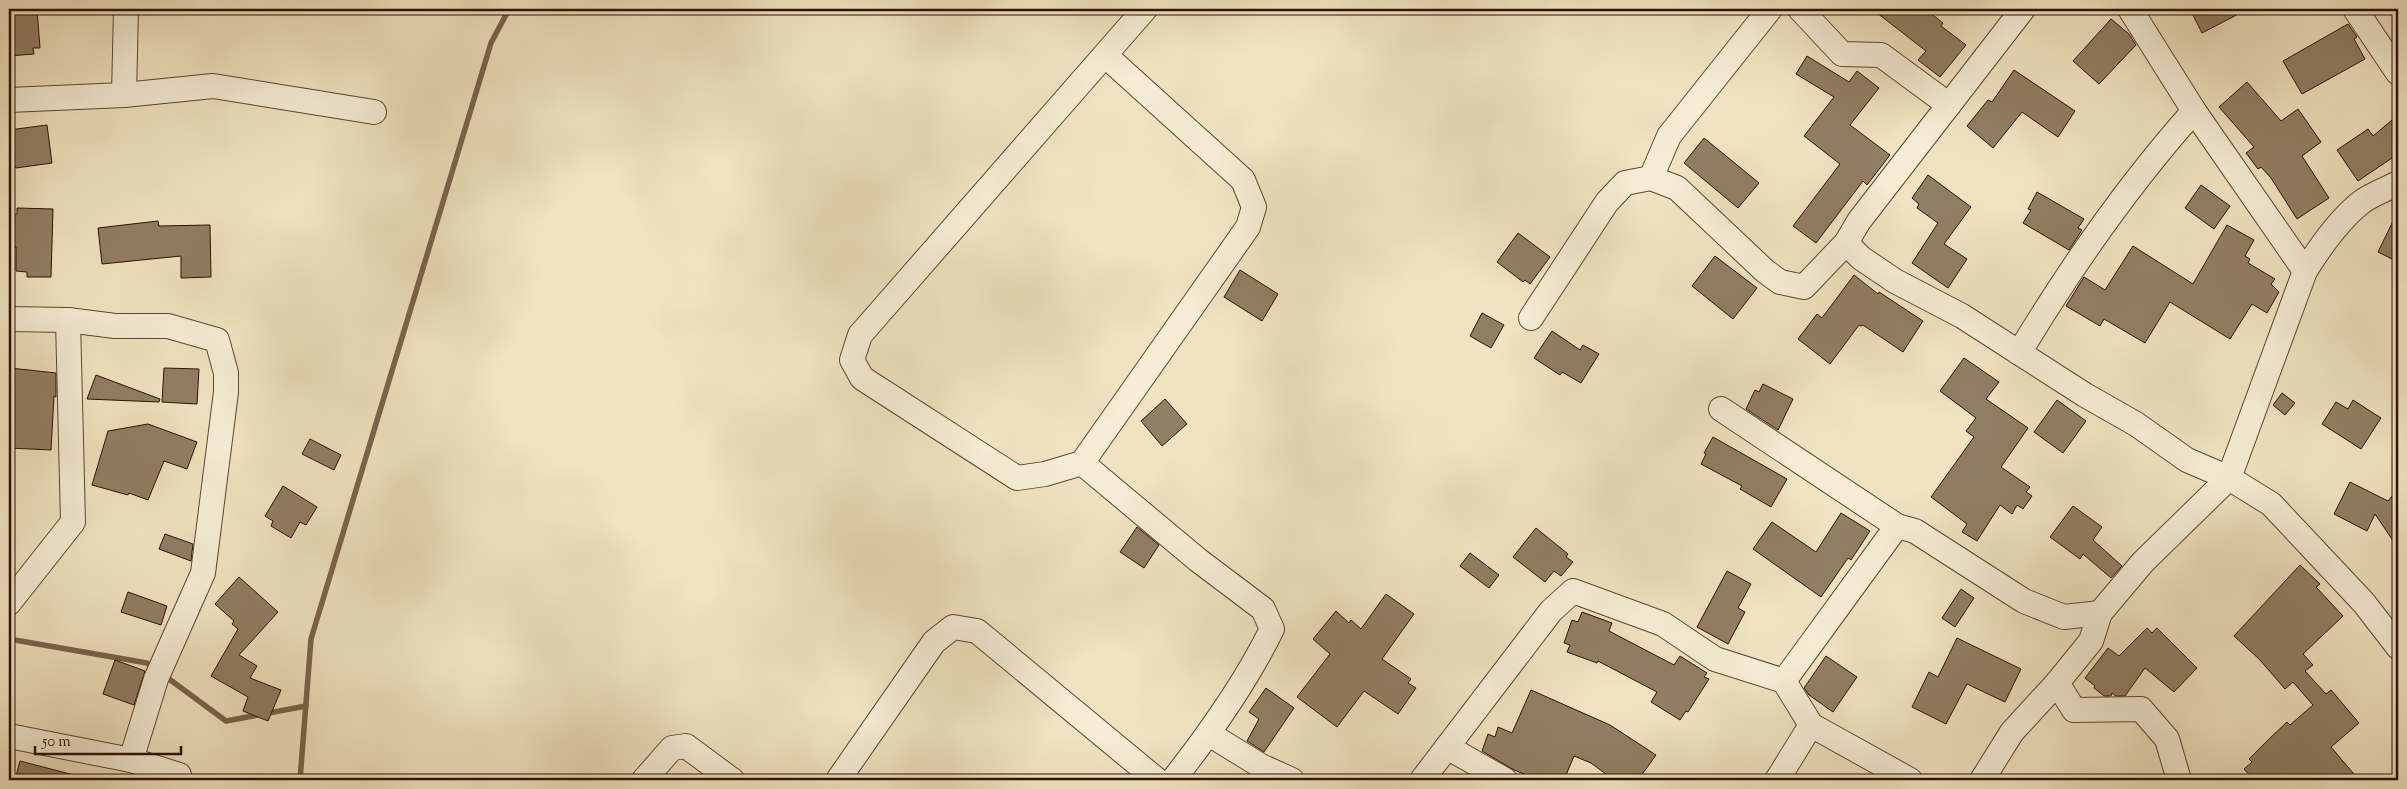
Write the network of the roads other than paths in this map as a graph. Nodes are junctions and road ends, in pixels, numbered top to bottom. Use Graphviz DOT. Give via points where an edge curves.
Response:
graph roads {
  1 [pos="126,9"];
  2 [pos="1145,9"];
  3 [pos="1770,9"];
  4 [pos="1800,9"];
  5 [pos="2023,9"];
  6 [pos="2130,9"];
  7 [pos="2355,9"];
  8 [pos="1106,56"];
  9 [pos="2398,72"];
  10 [pos="124,95"];
  11 [pos="9,100"];
  12 [pos="1949,105"];
  13 [pos="2194,111"];
  14 [pos="374,112"];
  15 [pos="1651,178"];
  16 [pos="2398,183"];
  17 [pos="1846,243"];
  18 [pos="2305,271"];
  19 [pos="1531,318"];
  20 [pos="9,319"];
  21 [pos="68,320"];
  22 [pos="2019,353"];
  23 [pos="1721,408"];
  24 [pos="1082,463"];
  25 [pos="2229,478"];
  26 [pos="1897,526"];
  27 [pos="9,604"];
  28 [pos="2100,613"];
  29 [pos="2398,647"];
  30 [pos="1784,681"];
  31 [pos="2057,684"];
  32 [pos="1811,725"];
  33 [pos="1210,734"];
  34 [pos="10,739"];
  35 [pos="1447,747"];
  36 [pos="131,760"];
  37 [pos="180,780"];
  38 [pos="644,780"];
  39 [pos="732,780"];
  40 [pos="838,780"];
  41 [pos="1157,780"];
  42 [pos="1173,780"];
  43 [pos="1292,780"];
  44 [pos="1422,780"];
  45 [pos="1505,780"];
  46 [pos="1777,780"];
  47 [pos="1910,780"];
  48 [pos="1982,780"];
  49 [pos="2179,780"];
  1 -- 10 [label="street"];
  2 -- 8 [label="street"];
  3 -- 15 [label="street" via="1669,136"];
  4 -- 12 [label="street" via="1842,54 1881,55"];
  5 -- 12 [label="street"];
  6 -- 13 [label="street"];
  7 -- 9 [label="street"];
  8 -- 24 [label="street" via="1243,180 1254,207 1248,227"];
  8 -- 24 [label="street" via="860,335 852,360 862,378 1017,478"];
  10 -- 11 [label="street"];
  10 -- 14 [label="street" via="213,86"];
  12 -- 17 [label="street" via="1859,221"];
  13 -- 18 [label="street"];
  13 -- 22 [label="street" via="2154,156 2099,229"];
  15 -- 17 [label="street" via="1677,188 1780,282 1804,287"];
  15 -- 19 [label="street" via="1625,183 1607,202"];
  16 -- 18 [label="street" via="2363,201 2344,219"];
  17 -- 22 [label="street" via="1861,258 1895,280 1962,316"];
  18 -- 25 [label="street"];
  20 -- 21 [label="street"];
  21 -- 27 [label="street" via="73,522"];
  21 -- 36 [label="street" via="114,326 168,326 217,340 226,373 203,574 156,679"];
  22 -- 25 [label="street" via="2136,424 2187,460"];
  23 -- 26 [label="street"];
  24 -- 33 [label="street" via="1263,610 1272,629"];
  25 -- 28 [label="street" via="2143,562"];
  25 -- 29 [label="street" via="2271,504 2364,603"];
  26 -- 28 [label="street" via="1915,531 2024,601 2064,617"];
  26 -- 30 [label="street"];
  28 -- 31 [label="street" via="2091,641"];
  30 -- 32 [label="street"];
  30 -- 35 [label="street" via="1715,659 1664,624 1573,591 1551,611"];
  31 -- 48 [label="street" via="2012,732"];
  31 -- 49 [label="street" via="2074,710 2141,709 2167,738"];
  32 -- 46 [label="street"];
  32 -- 47 [label="street"];
  33 -- 42 [label="street"];
  33 -- 43 [label="street" via="1261,766"];
  34 -- 36 [label="street"];
  35 -- 44 [label="street"];
  35 -- 45 [label="street"];
  36 -- 37 [label="street" via="179,775"];
  38 -- 39 [label="street" via="672,748 686,746"];
  40 -- 41 [label="street" via="934,642 953,627 977,631"];
}
